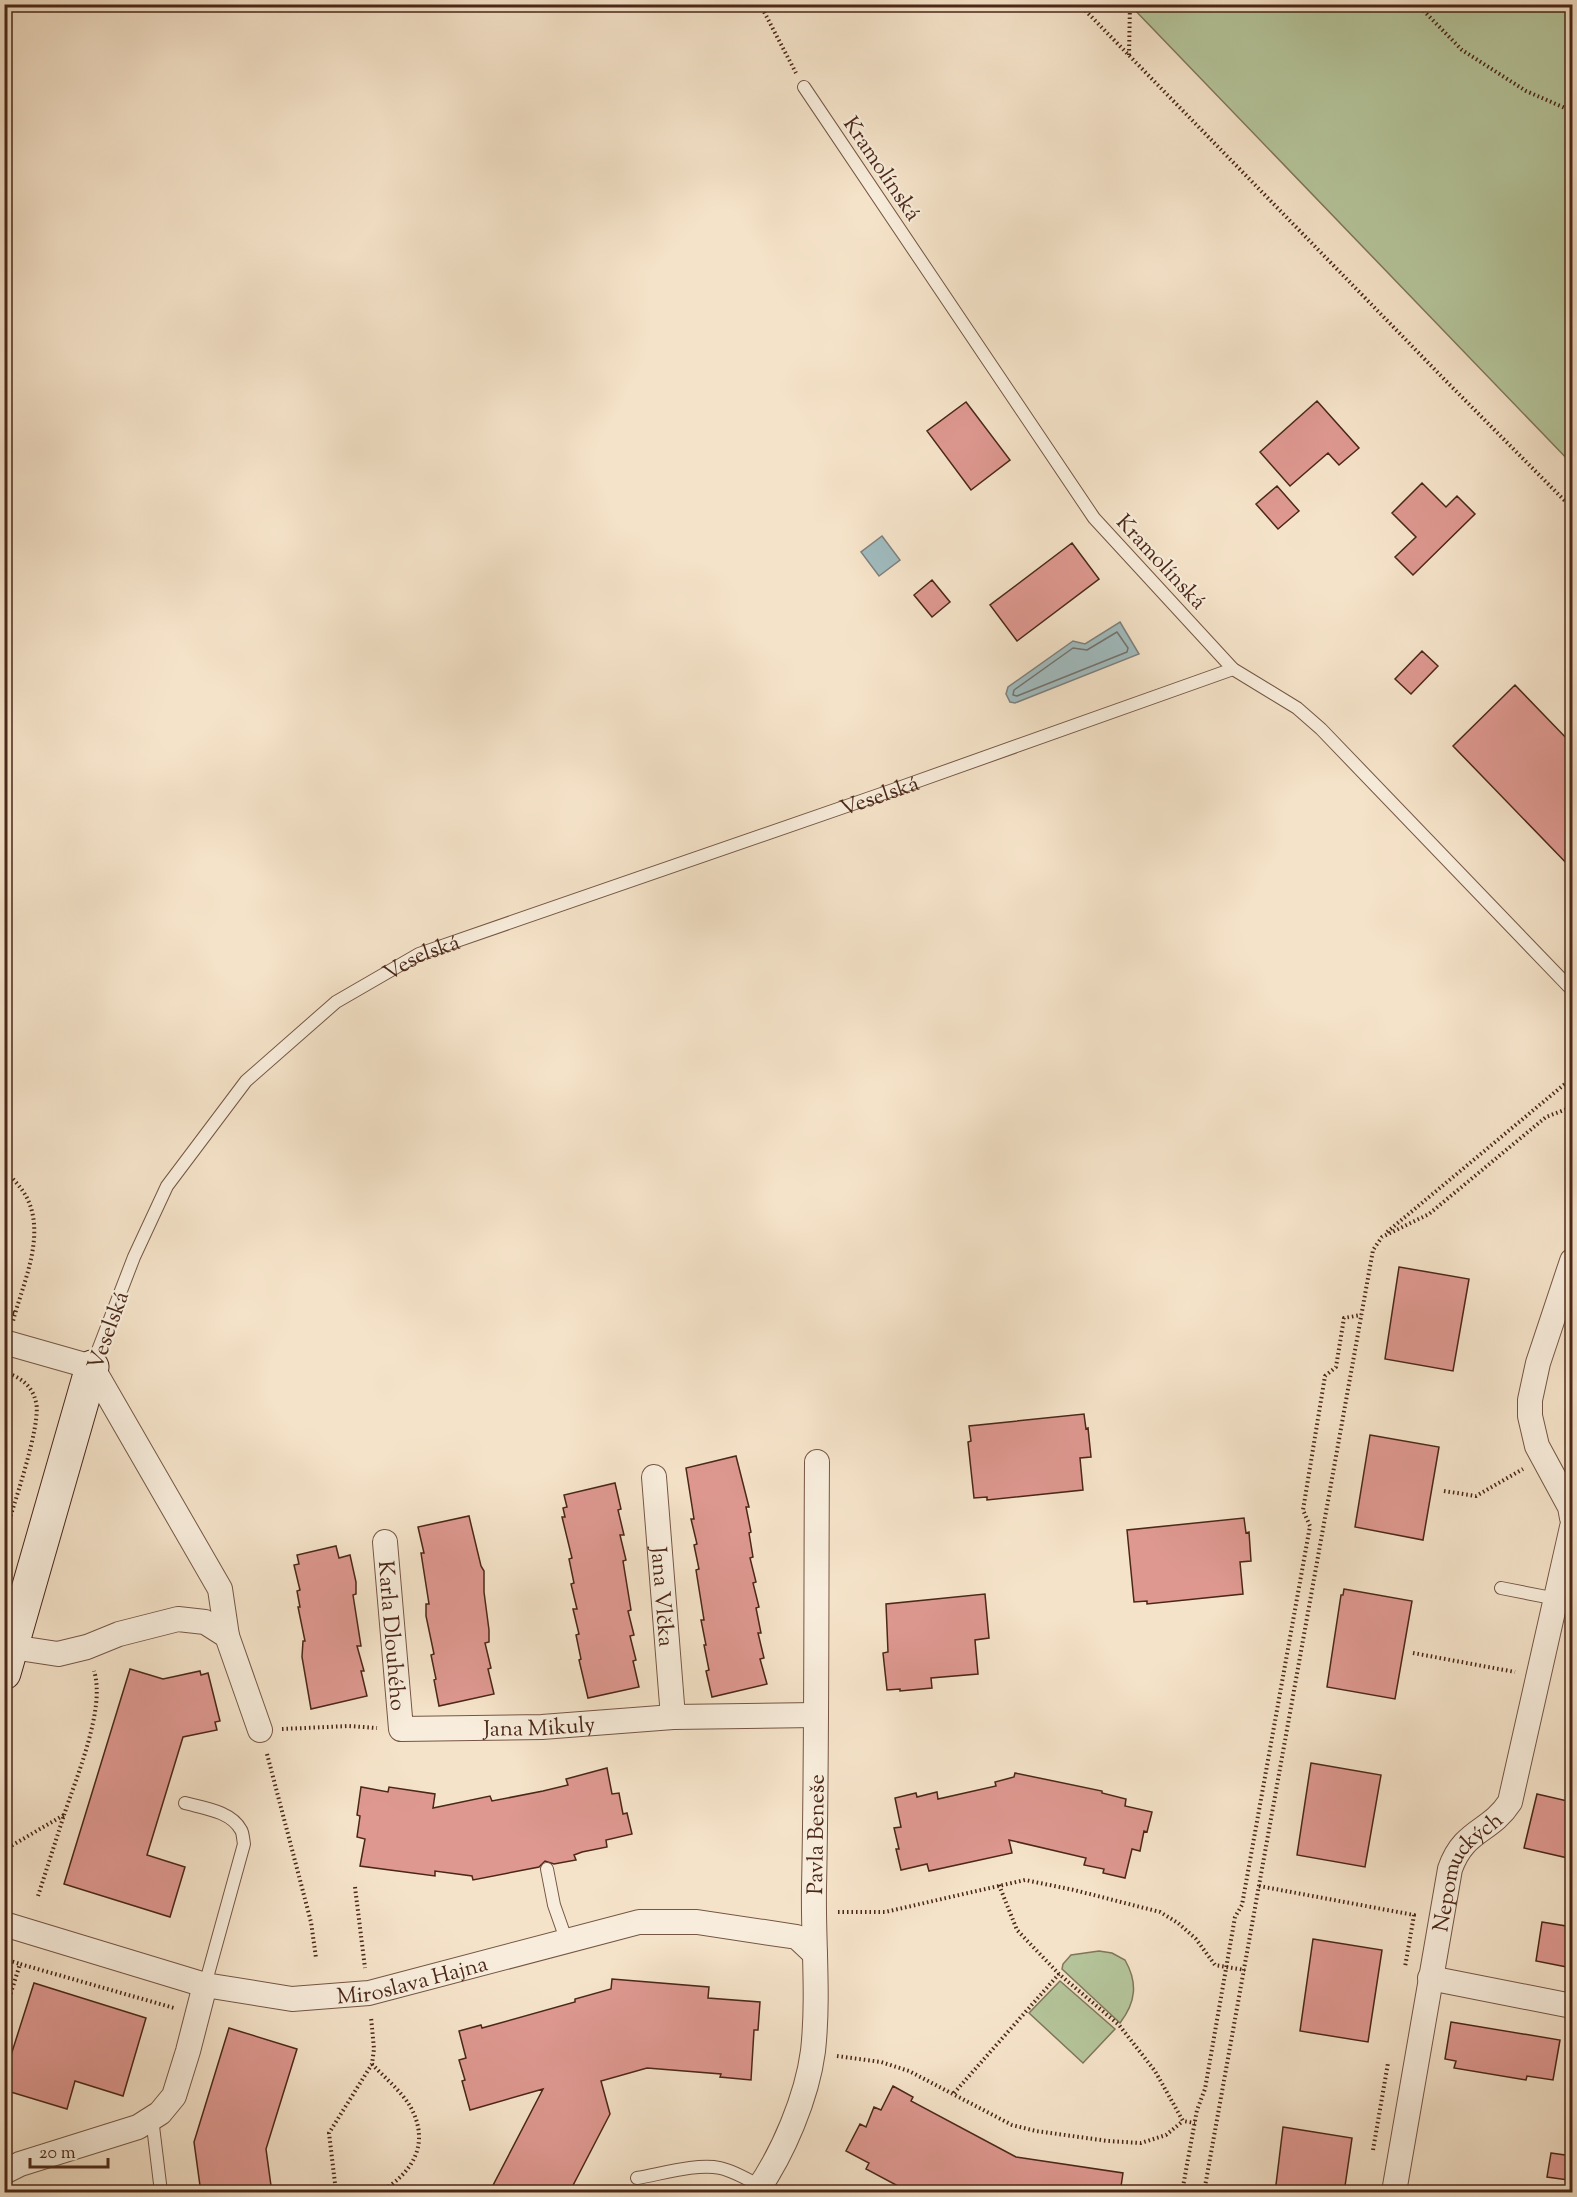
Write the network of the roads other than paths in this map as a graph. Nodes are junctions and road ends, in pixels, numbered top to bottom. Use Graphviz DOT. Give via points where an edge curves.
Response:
graph roads {
  1 [pos="804,87"];
  2 [pos="1233,669"];
  3 [pos="1572,990"];
  4 [pos="1572,1261"];
  5 [pos="6,1342"];
  6 [pos="92,1367"];
  7 [pos="817,1462"];
  8 [pos="654,1477"];
  9 [pos="1570,1504"];
  10 [pos="1572,1527"];
  11 [pos="385,1542"];
  12 [pos="1501,1588"];
  13 [pos="1557,1599"];
  14 [pos="227,1636"];
  15 [pos="8,1660"];
  16 [pos="816,1715"];
  17 [pos="673,1717"];
  18 [pos="401,1729"];
  19 [pos="260,1730"];
  20 [pos="185,1803"];
  21 [pos="547,1869"];
  22 [pos="4,1924"];
  23 [pos="567,1942"];
  24 [pos="815,1954"];
  25 [pos="1430,1978"];
  26 [pos="205,1985"];
  27 [pos="1572,2006"];
  28 [pos="152,2118"];
  29 [pos="4,2172"];
  30 [pos="637,2178"];
  31 [pos="762,2191"];
  32 [pos="161,2193"];
  33 [pos="1394,2193"];
  1 -- 2 [label="lane, Kramolínská" via="1094,518"];
  2 -- 3 [label="lane, Kramolínská" via="1297,708 1321,729"];
  2 -- 6 [label="lane, Veselská" via="419,954 336,1002 246,1081 167,1186 134,1257"];
  4 -- 9 [label="street" via="1533,1381 1530,1416 1537,1446"];
  5 -- 6 [label="street"];
  6 -- 14 [label="street" via="220,1589"];
  6 -- 15 [label="street, Veselská"];
  7 -- 16 [label="street, Pavla Beneše"];
  8 -- 17 [label="street, Jana Vlčka"];
  10 -- 13 [label="street, Nepomuckých"];
  11 -- 18 [label="street, Karla Dlouhého"];
  12 -- 13 [label="lane"];
  13 -- 25 [label="street, Nepomuckých" via="1510,1802 1494,1821 1464,1842 1454,1859"];
  14 -- 15 [label="street" via="206,1622 178,1619 58,1654"];
  14 -- 19 [label="street"];
  16 -- 17 [label="street, Jana Mikuly"];
  16 -- 24 [label="street, Pavla Beneše"];
  17 -- 18 [label="street, Jana Mikuly" via="542,1727"];
  20 -- 26 [label="lane" via="233,1820 241,1830 244,1844"];
  21 -- 23 [label="lane"];
  22 -- 26 [label="street, Miroslava Hajna"];
  23 -- 24 [label="street, Miroslava Hajna" via="639,1922 697,1922 797,1937"];
  23 -- 26 [label="street, Miroslava Hajna" via="369,1994 292,2000"];
  24 -- 31 [label="street, Pavla Beneše" via="813,2052 800,2104"];
  25 -- 27 [label="street"];
  25 -- 33 [label="street, Nepomuckých"];
  26 -- 28 [label="street" via="174,2096"];
  28 -- 29 [label="street" via="138,2127"];
  28 -- 32 [label="lane"];
  30 -- 31 [label="lane" via="706,2166 732,2172"];
}
